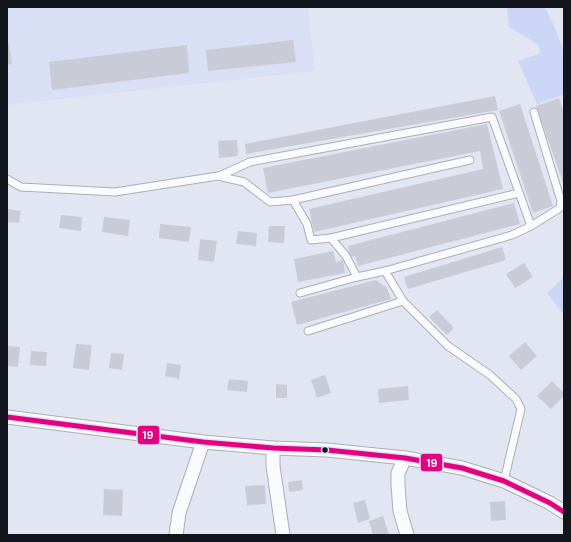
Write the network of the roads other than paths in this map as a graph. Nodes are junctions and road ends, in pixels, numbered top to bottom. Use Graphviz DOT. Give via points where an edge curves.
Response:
graph roads {
  1 [pos="534,112"];
  2 [pos="470,160"];
  3 [pos="218,176"];
  4 [pos="7,179"];
  5 [pos="519,193"];
  6 [pos="293,200"];
  7 [pos="531,226"];
  8 [pos="331,238"];
  9 [pos="385,272"];
  10 [pos="358,277"];
  11 [pos="300,293"];
  12 [pos="402,300"];
  13 [pos="308,331"];
  14 [pos="7,417"];
  15 [pos="203,442"];
  16 [pos="273,448"];
  17 [pos="405,458"];
  18 [pos="504,481"];
  19 [pos="564,512"];
  20 [pos="176,535"];
  21 [pos="283,535"];
  22 [pos="406,535"];
  1 -- 7 [label="lane" via="561,201 560,208"];
  2 -- 6 [label="lane"];
  3 -- 4 [label="lane" via="115,192 22,187"];
  3 -- 5 [label="lane" via="250,162 492,117"];
  3 -- 6 [label="lane" via="244,182 270,202"];
  5 -- 7 [label="lane"];
  5 -- 8 [label="lane"];
  6 -- 8 [label="lane" via="307,224 311,240"];
  7 -- 9 [label="lane" via="512,235"];
  8 -- 10 [label="lane" via="346,256"];
  9 -- 10 [label="lane"];
  9 -- 12 [label="lane"];
  10 -- 11 [label="lane"];
  12 -- 13 [label="lane"];
  12 -- 18 [label="lane" via="448,346 490,375 516,398 521,409"];
  14 -- 15 [label="street"];
  15 -- 16 [label="street"];
  15 -- 20 [label="street" via="179,513"];
  16 -- 17 [label="street" via="327,450"];
  16 -- 21 [label="street" via="273,466"];
  17 -- 18 [label="street" via="462,468"];
  17 -- 22 [label="street" via="398,473 398,485 400,511"];
  18 -- 19 [label="street"];
}
